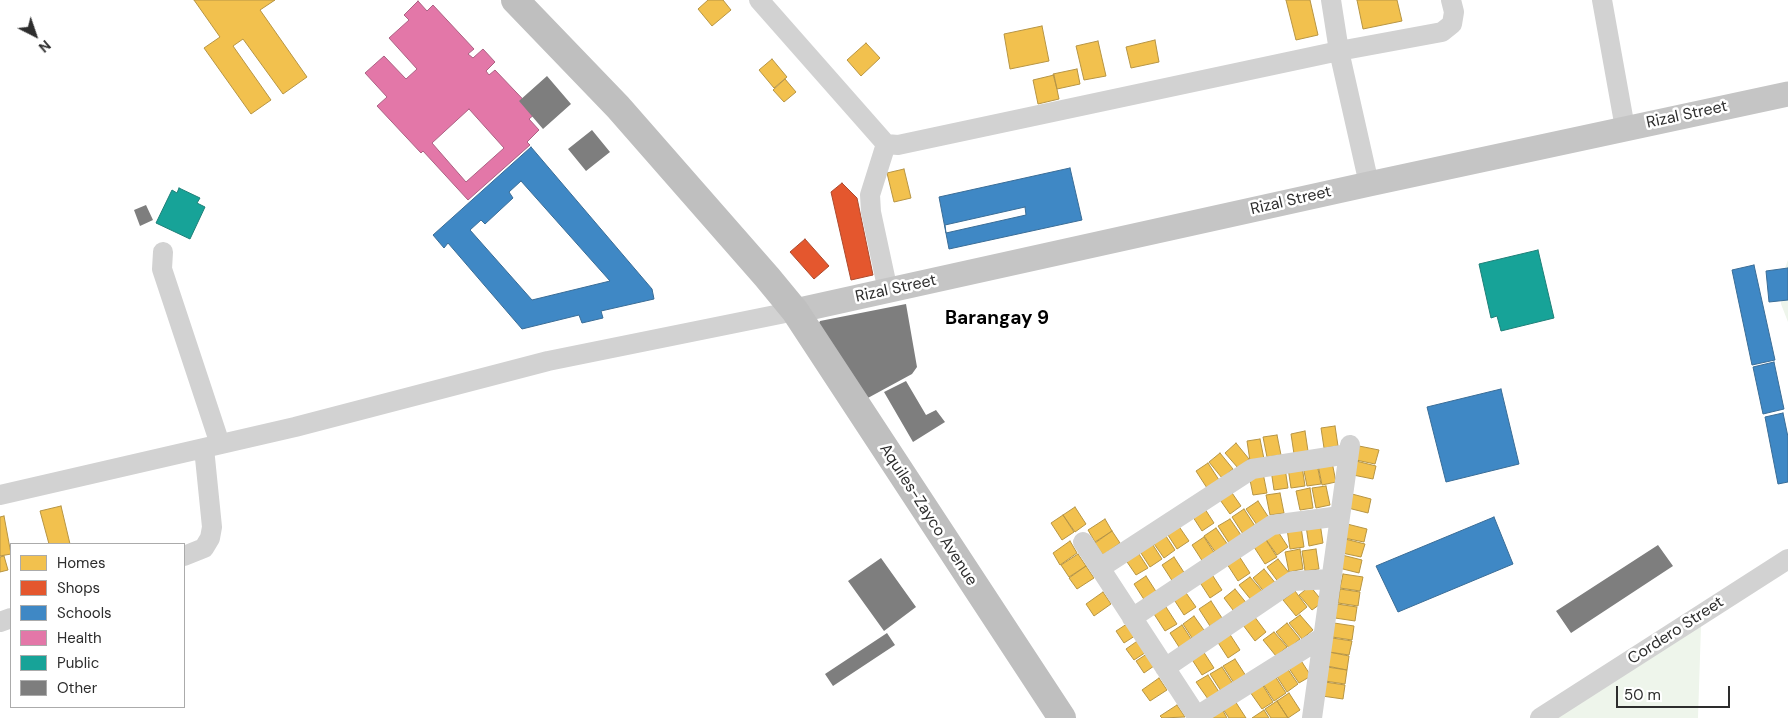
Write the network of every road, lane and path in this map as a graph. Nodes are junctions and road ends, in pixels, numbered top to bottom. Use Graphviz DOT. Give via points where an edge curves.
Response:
graph roads {
  1 [pos="515,0"];
  2 [pos="759,0"];
  3 [pos="1331,0"];
  4 [pos="1451,0"];
  5 [pos="1602,0"];
  6 [pos="1339,51"];
  7 [pos="1788,94"];
  8 [pos="1625,128"];
  9 [pos="886,144"];
  10 [pos="1369,184"];
  11 [pos="163,252"];
  12 [pos="888,291"];
  13 [pos="794,311"];
  14 [pos="212,446"];
  15 [pos="0,495"];
  16 [pos="1340,516"];
  17 [pos="1082,542"];
  18 [pos="185,556"];
  19 [pos="1788,559"];
  20 [pos="1100,568"];
  21 [pos="1331,579"];
  22 [pos="1132,618"];
  23 [pos="1323,637"];
  24 [pos="1165,668"];
  25 [pos="1198,717"];
  26 [pos="1311,717"];
  27 [pos="1062,718"];
  28 [pos="1540,718"];
  1 -- 13 [label="highway, Aquiles-Zayco Avenue" via="618,107"];
  2 -- 9 [label="street"];
  3 -- 6 [label="street"];
  4 -- 6 [label="street" via="1452,24 1442,32"];
  5 -- 8 [label="street"];
  6 -- 9 [label="street" via="898,145"];
  6 -- 10 [label="street"];
  7 -- 8 [label="main road, Rizal Street"];
  8 -- 10 [label="main road, Rizal Street"];
  9 -- 12 [label="street" via="870,196"];
  10 -- 12 [label="main road, Rizal Street"];
  11 -- 14 [label="street" via="162,268"];
  12 -- 13 [label="main road, Rizal Street"];
  13 -- 14 [label="street" via="548,362"];
  13 -- 27 [label="highway, Aquiles-Zayco Avenue"];
  14 -- 15 [label="street"];
  14 -- 18 [label="street" via="210,538 204,548"];
  16 -- 20 [label="street" via="1349,449 1252,469"];
  16 -- 21 [label="street"];
  16 -- 22 [label="street" via="1272,525"];
  17 -- 20 [label="street"];
  19 -- 28 [label="street, Cordero Street"];
  20 -- 22 [label="street"];
  21 -- 23 [label="street"];
  21 -- 24 [label="street" via="1293,581"];
  22 -- 24 [label="street"];
  23 -- 25 [label="street"];
  23 -- 26 [label="street"];
  24 -- 25 [label="street"];
}
